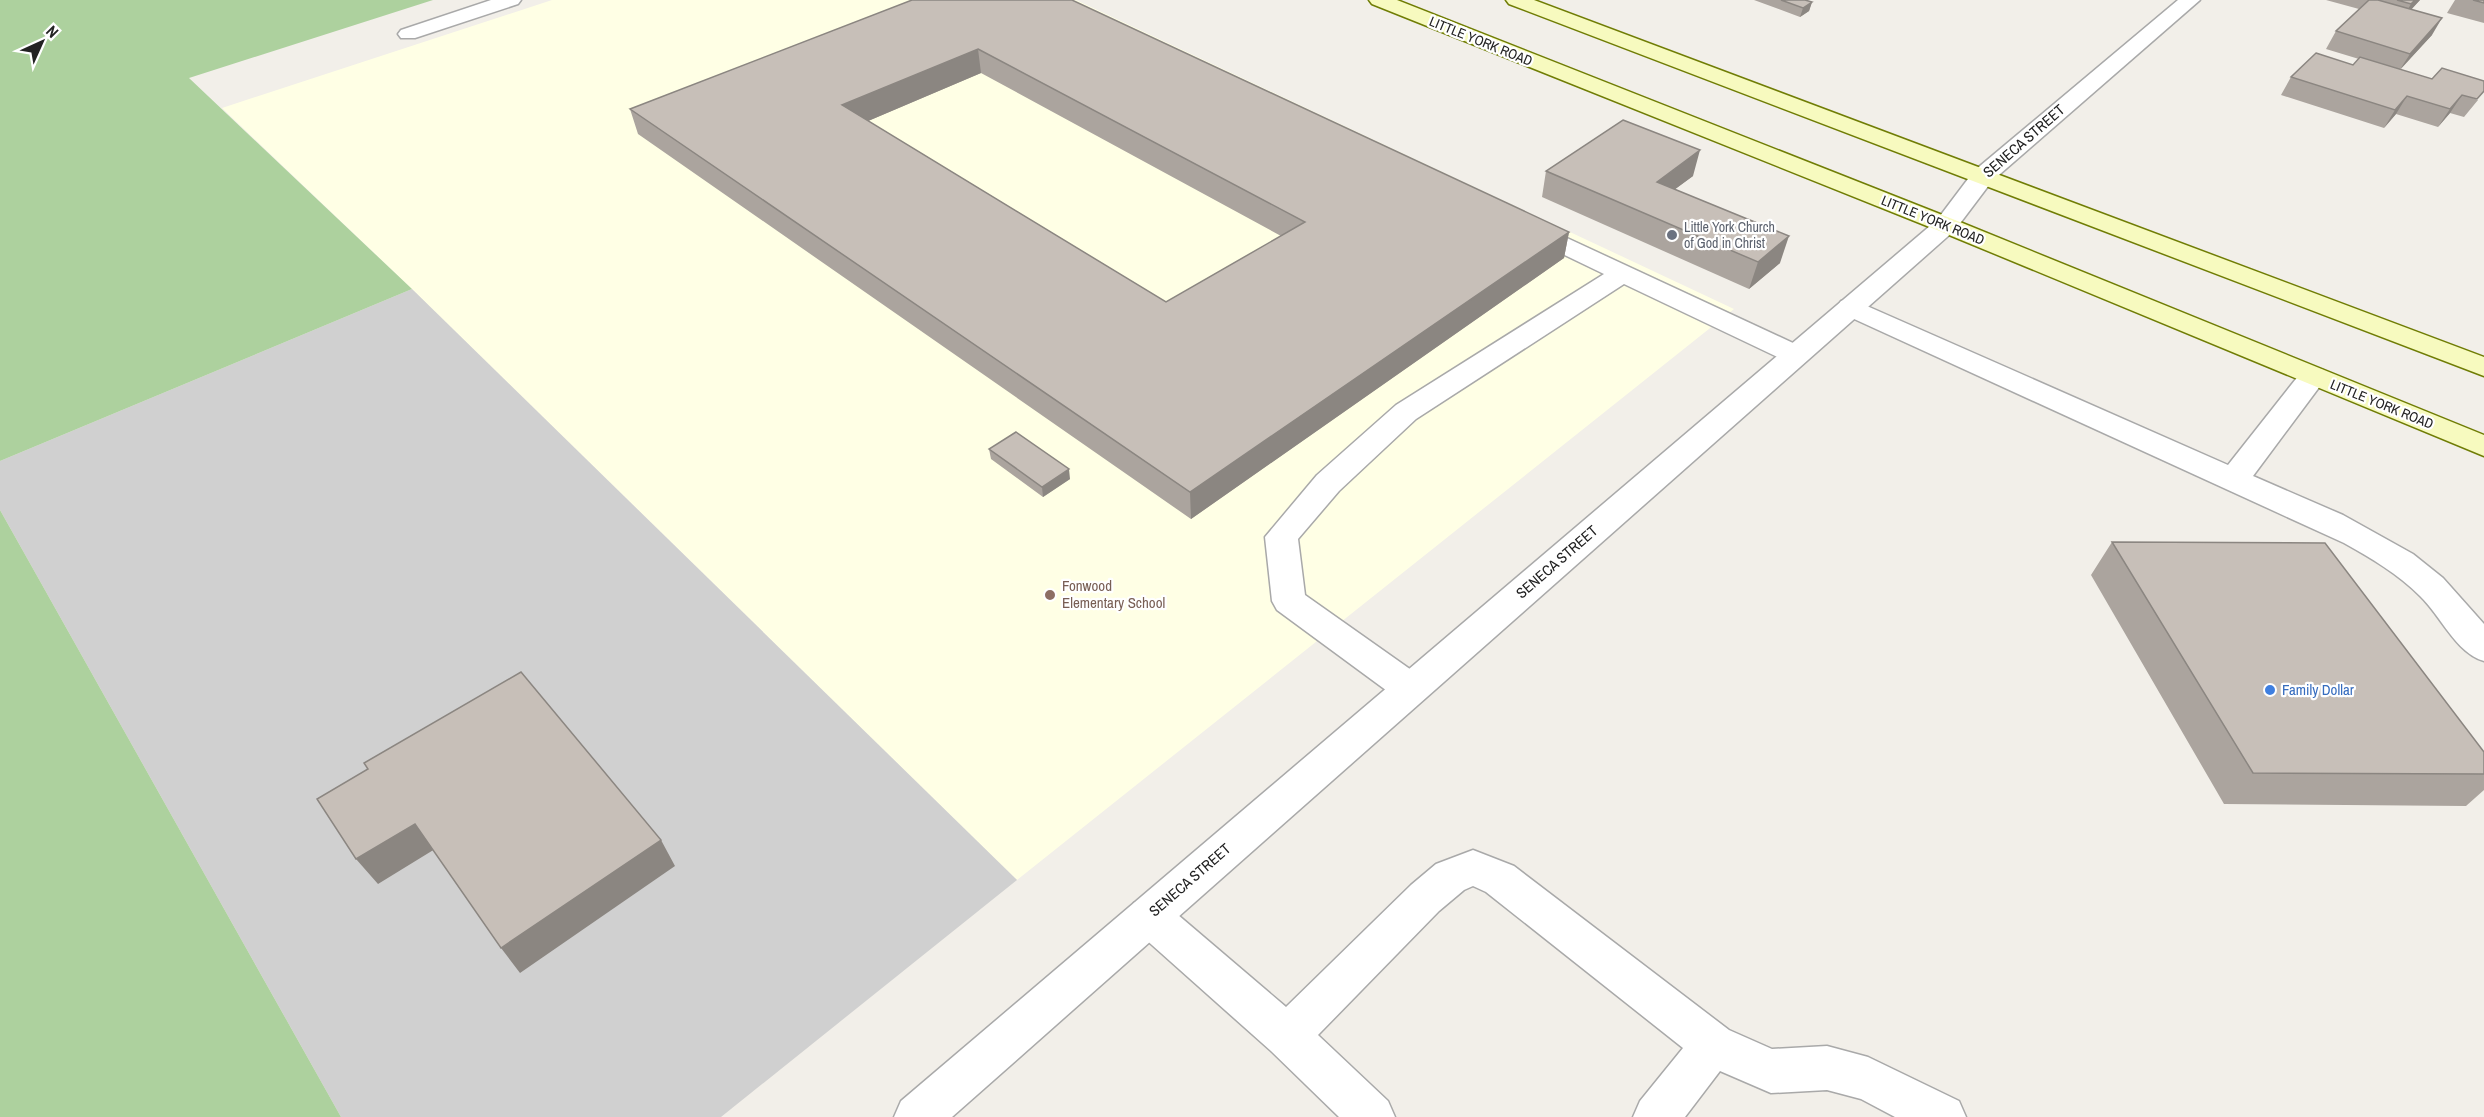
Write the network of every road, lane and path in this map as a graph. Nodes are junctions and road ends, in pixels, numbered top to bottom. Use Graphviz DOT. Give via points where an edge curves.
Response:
graph roads {
  1 [pos="511,0"];
  2 [pos="1379,0"];
  3 [pos="1516,0"];
  4 [pos="2190,0"];
  5 [pos="408,34"];
  6 [pos="1983,176"];
  7 [pos="1504,217"];
  8 [pos="1946,225"];
  9 [pos="1623,273"];
  10 [pos="1851,306"];
  11 [pos="1796,356"];
  12 [pos="2484,367"];
  13 [pos="2313,376"];
  14 [pos="2484,446"];
  15 [pos="2233,480"];
  16 [pos="2484,648"];
  17 [pos="1411,689"];
  18 [pos="1149,916"];
  19 [pos="1287,1036"];
  20 [pos="1713,1045"];
  21 [pos="917,1117"];
  22 [pos="1372,1117"];
  23 [pos="1656,1117"];
  24 [pos="1943,1117"];
  1 -- 5 [label="street"];
  2 -- 8 [label="main road, LITTLE YORK ROAD"];
  3 -- 6 [label="main road"];
  4 -- 6 [label="street, SENECA STREET"];
  6 -- 8 [label="street, SENECA STREET"];
  6 -- 12 [label="main road"];
  7 -- 9 [label="street"];
  8 -- 10 [label="street, SENECA STREET"];
  8 -- 13 [label="main road, LITTLE YORK ROAD"];
  9 -- 11 [label="street"];
  9 -- 17 [label="street" via="1406,412 1328,483 1281,537 1289,601"];
  10 -- 11 [label="street, SENECA STREET"];
  10 -- 15 [label="street"];
  11 -- 17 [label="street, SENECA STREET"];
  13 -- 14 [label="main road, LITTLE YORK ROAD"];
  13 -- 15 [label="street"];
  15 -- 16 [label="street" via="2335,523 2377,547 2425,580"];
  17 -- 18 [label="street, SENECA STREET"];
  18 -- 19 [label="street"];
  18 -- 21 [label="street, SENECA STREET"];
  19 -- 20 [label="street" via="1425,898 1450,877 1473,868 1500,879"];
  19 -- 22 [label="street"];
  20 -- 23 [label="street"];
  20 -- 24 [label="street" via="1771,1071 1827,1068 1868,1079"];
}
